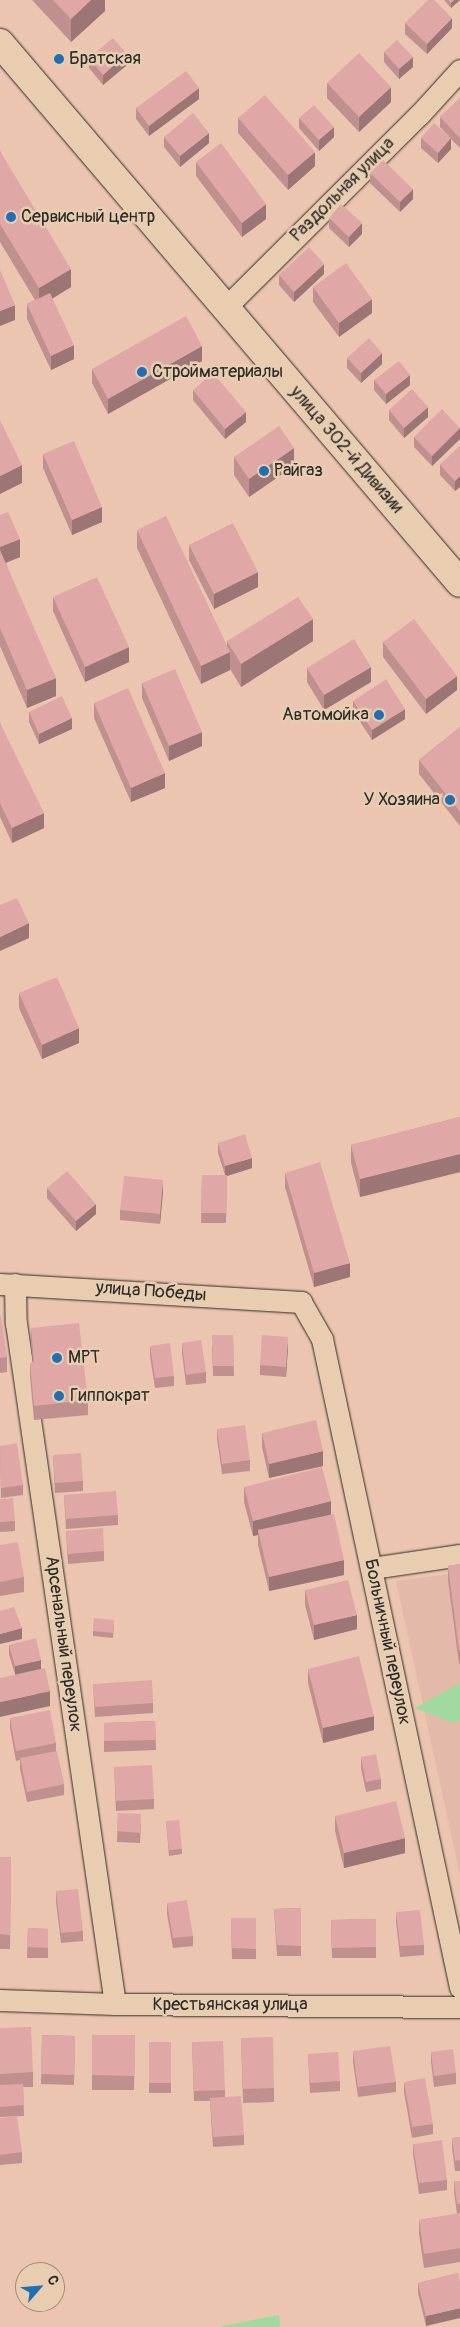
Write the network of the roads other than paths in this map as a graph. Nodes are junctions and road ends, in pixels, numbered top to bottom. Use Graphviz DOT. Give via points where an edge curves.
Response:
graph roads {
  1 [pos="0,43"];
  2 [pos="460,70"];
  3 [pos="225,308"];
  4 [pos="460,583"];
  5 [pos="8,1284"];
  6 [pos="301,1302"];
  7 [pos="460,1555"];
  8 [pos="372,1568"];
  9 [pos="460,1987"];
  10 [pos="0,2000"];
  11 [pos="115,2004"];
  12 [pos="460,2007"];
  1 -- 3 [label="main road, улица 302-й Дивизии"];
  2 -- 3 [label="street, Раздольная улица"];
  3 -- 4 [label="main road, улица 302-й Дивизии"];
  5 -- 6 [label="street, улица Победы"];
  5 -- 11 [label="street, Арсенальный переулок"];
  6 -- 8 [label="street, Больничный переулок" via="322,1339"];
  7 -- 8 [label="street"];
  8 -- 9 [label="street, Больничный переулок"];
  10 -- 11 [label="street, Крестьянская улица"];
  11 -- 12 [label="street, Крестьянская улица"];
}
